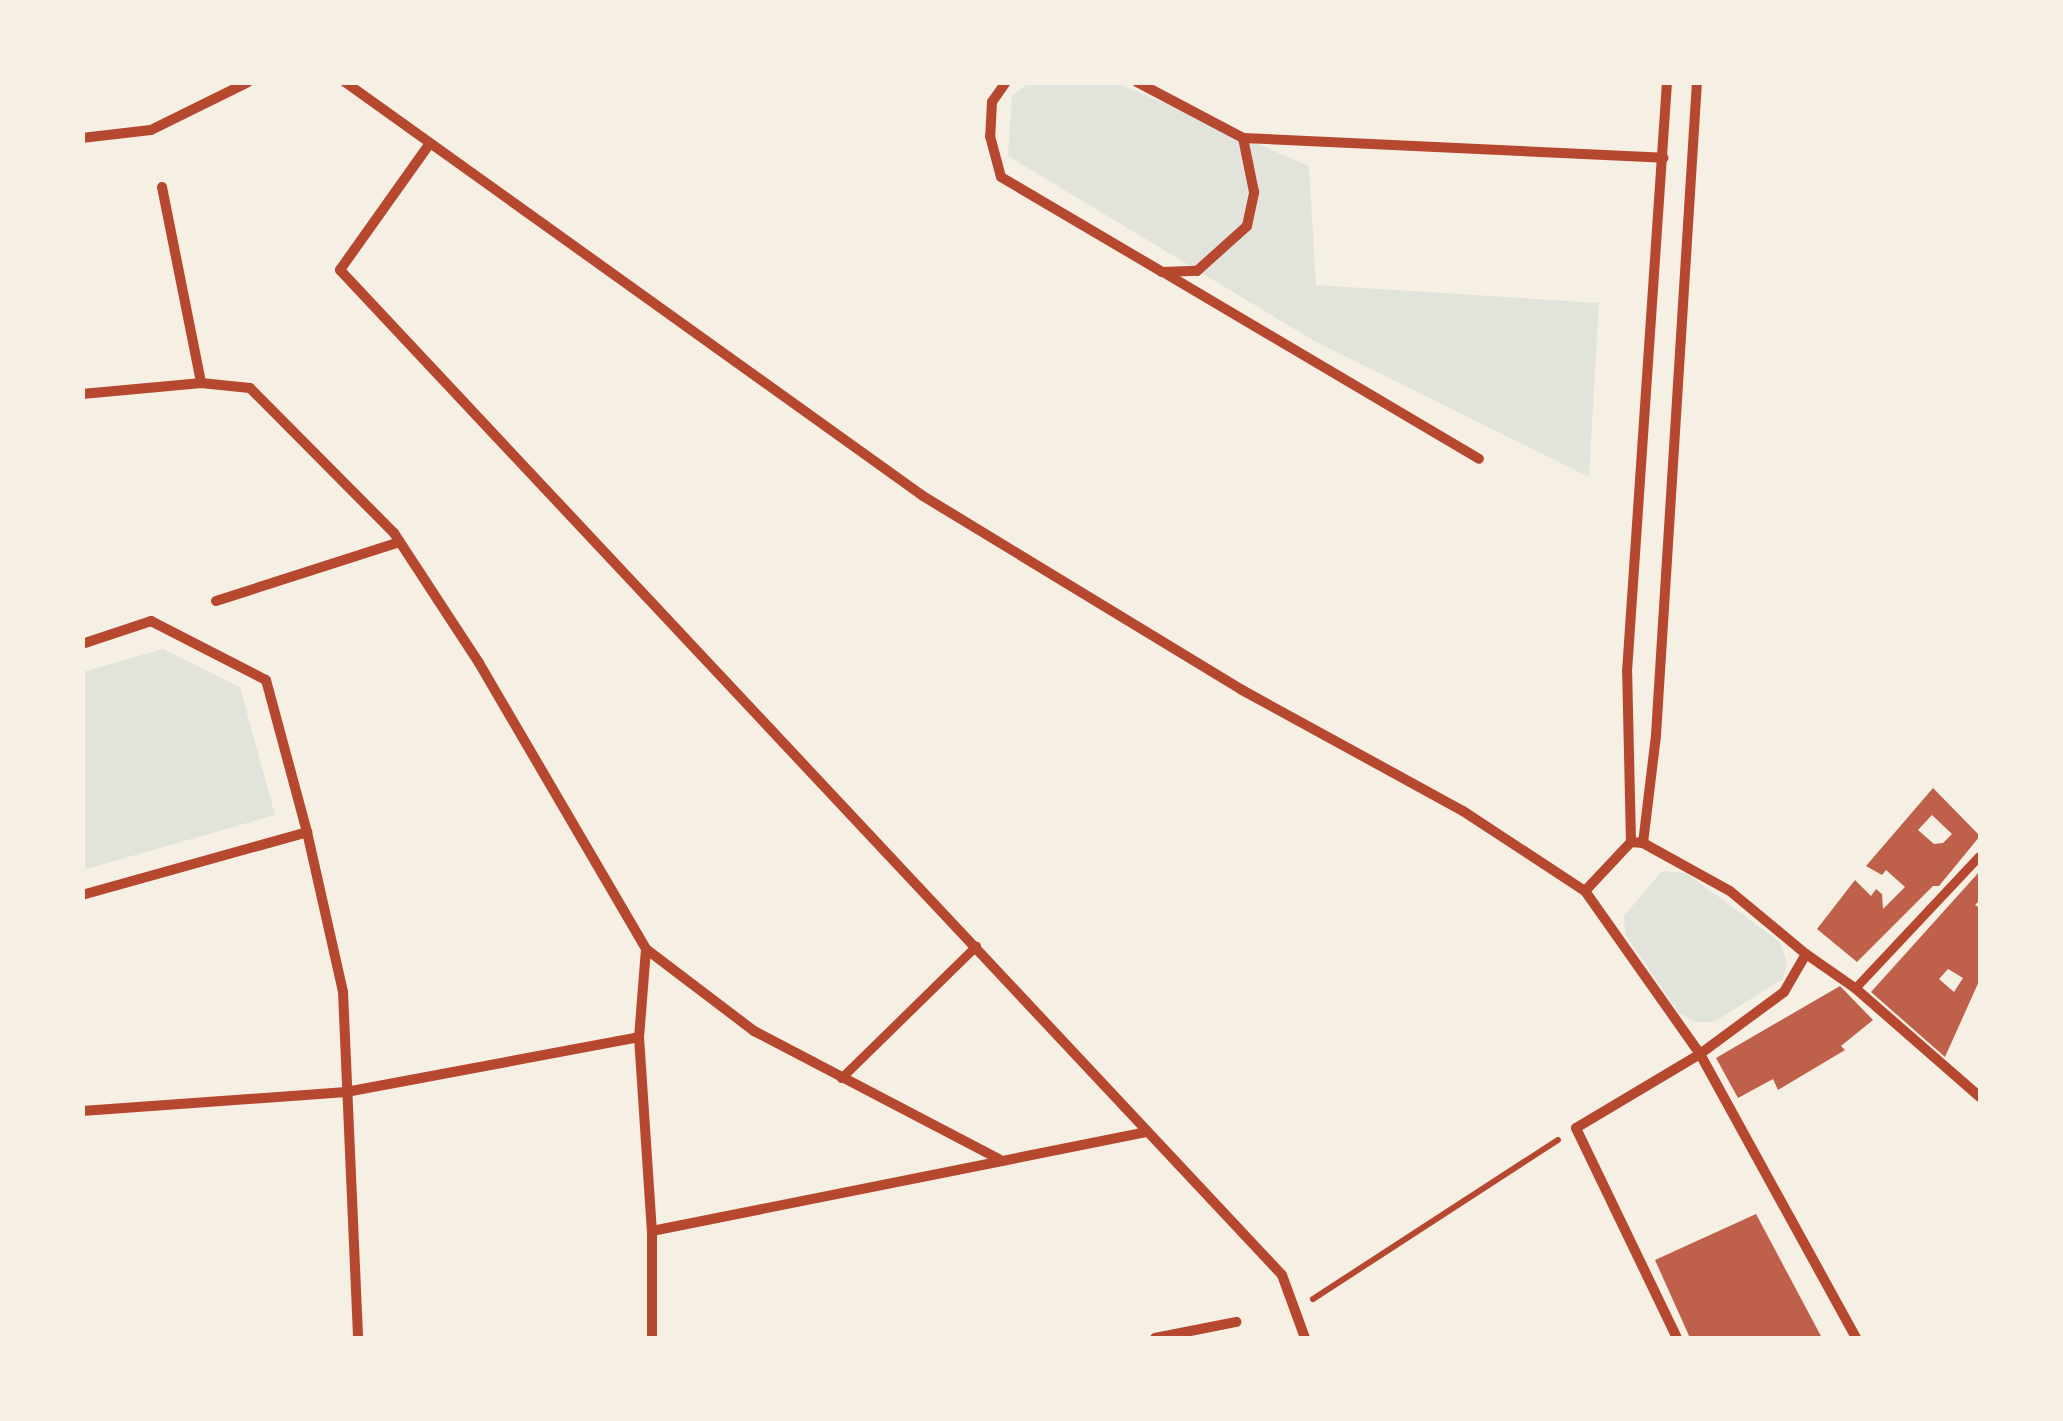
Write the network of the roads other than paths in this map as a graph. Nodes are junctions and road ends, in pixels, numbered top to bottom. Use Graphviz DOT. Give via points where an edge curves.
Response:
graph roads {
  1 [pos="248,82"];
  2 [pos="345,82"];
  3 [pos="1006,82"];
  4 [pos="1137,82"];
  5 [pos="1667,82"];
  6 [pos="1697,82"];
  7 [pos="82,138"];
  8 [pos="1243,138"];
  9 [pos="428,146"];
  10 [pos="1664,158"];
  11 [pos="162,187"];
  12 [pos="1162,272"];
  13 [pos="201,383"];
  14 [pos="82,394"];
  15 [pos="1479,459"];
  16 [pos="400,542"];
  17 [pos="216,601"];
  18 [pos="82,644"];
  19 [pos="307,832"];
  20 [pos="1637,842"];
  21 [pos="1978,856"];
  22 [pos="1586,890"];
  23 [pos="82,895"];
  24 [pos="976,946"];
  25 [pos="646,949"];
  26 [pos="1806,954"];
  27 [pos="1855,988"];
  28 [pos="640,1037"];
  29 [pos="1700,1054"];
  30 [pos="841,1078"];
  31 [pos="346,1092"];
  32 [pos="1980,1097"];
  33 [pos="82,1111"];
  34 [pos="1147,1132"];
  35 [pos="999,1159"];
  36 [pos="652,1230"];
  37 [pos="1236,1322"];
  38 [pos="358,1338"];
  39 [pos="652,1338"];
  40 [pos="1155,1338"];
  41 [pos="1304,1338"];
  42 [pos="1677,1338"];
  43 [pos="1856,1338"];
  1 -- 7 [label="street" via="151,130"];
  2 -- 9 [label="street"];
  3 -- 12 [label="street" via="992,102 990,136 1001,177"];
  4 -- 8 [label="street"];
  5 -- 10 [label="street"];
  6 -- 20 [label="street" via="1656,735"];
  8 -- 10 [label="street"];
  8 -- 12 [label="street" via="1254,192 1247,226 1197,271"];
  9 -- 22 [label="street" via="923,496 1242,690 1463,811"];
  9 -- 24 [label="street" via="340,270"];
  10 -- 20 [label="street" via="1627,672"];
  11 -- 13 [label="street"];
  12 -- 15 [label="street"];
  13 -- 14 [label="street"];
  13 -- 16 [label="street" via="250,388"];
  16 -- 17 [label="street"];
  16 -- 25 [label="street" via="479,663"];
  18 -- 19 [label="street" via="151,621 266,680"];
  19 -- 23 [label="street"];
  19 -- 31 [label="street" via="343,992"];
  20 -- 22 [label="street"];
  20 -- 26 [label="street" via="1730,891"];
  21 -- 27 [label="street"];
  22 -- 29 [label="street"];
  24 -- 30 [label="street"];
  24 -- 34 [label="street"];
  25 -- 28 [label="street"];
  25 -- 30 [label="street" via="754,1031"];
  26 -- 27 [label="street"];
  26 -- 29 [label="street" via="1784,992"];
  27 -- 32 [label="street"];
  28 -- 31 [label="street"];
  28 -- 36 [label="street"];
  29 -- 42 [label="street" via="1576,1128"];
  29 -- 43 [label="street"];
  30 -- 35 [label="street"];
  31 -- 33 [label="street"];
  31 -- 38 [label="street"];
  34 -- 35 [label="street"];
  34 -- 41 [label="street" via="1282,1275"];
  35 -- 36 [label="street"];
  36 -- 39 [label="street"];
  37 -- 40 [label="street"];
}
